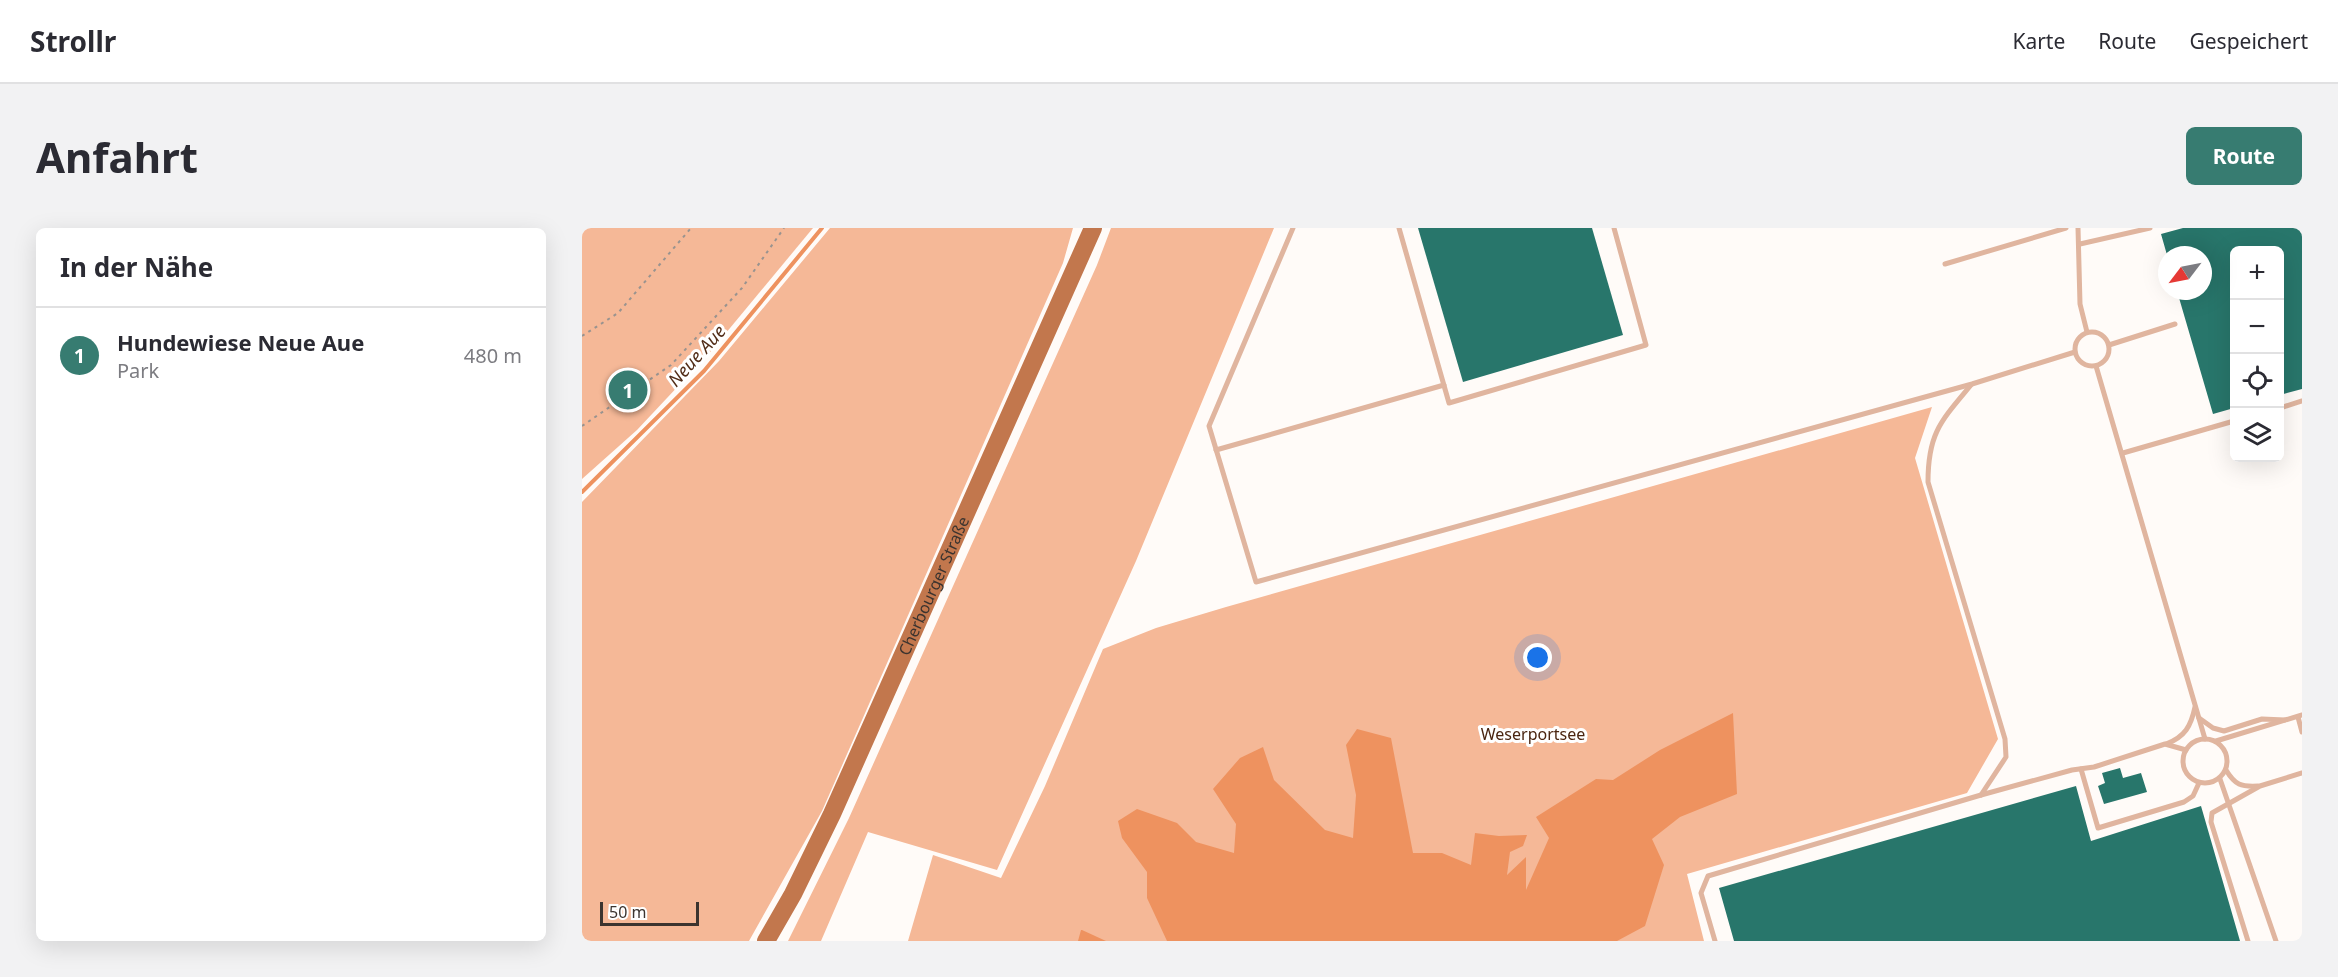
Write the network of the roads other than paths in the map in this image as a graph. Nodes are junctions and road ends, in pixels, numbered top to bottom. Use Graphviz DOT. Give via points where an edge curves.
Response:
graph roads {
  1 [pos="1093,228"];
  2 [pos="1293,228"];
  3 [pos="1399,228"];
  4 [pos="1614,228"];
  5 [pos="2040,228"];
  6 [pos="2066,228"];
  7 [pos="2078,228"];
  8 [pos="2150,228"];
  9 [pos="2042,235"];
  10 [pos="2080,244"];
  11 [pos="1945,264"];
  12 [pos="2175,324"];
  13 [pos="2087,332"];
  14 [pos="2109,345"];
  15 [pos="2075,352"];
  16 [pos="2096,366"];
  17 [pos="1972,384"];
  18 [pos="1443,385"];
  19 [pos="2302,401"];
  20 [pos="2284,407"];
  21 [pos="2230,422"];
  22 [pos="1216,450"];
  23 [pos="2123,453"];
  24 [pos="2195,705"];
  25 [pos="2300,716"];
  26 [pos="2199,718"];
  27 [pos="2285,720"];
  28 [pos="2302,732"];
  29 [pos="2205,739"];
  30 [pos="2216,741"];
  31 [pos="2165,744"];
  32 [pos="2186,750"];
  33 [pos="2081,769"];
  34 [pos="2226,770"];
  35 [pos="2302,774"];
  36 [pos="2220,779"];
  37 [pos="2199,783"];
  38 [pos="2260,786"];
  39 [pos="1981,795"];
  40 [pos="2228,802"];
  41 [pos="766,941"];
  42 [pos="1715,941"];
  43 [pos="2248,941"];
  44 [pos="2276,941"];
  1 -- 41 [label="main road, Cherbourger Straße" via="832,814"];
  2 -- 22 [label="lane" via="1209,426"];
  3 -- 18 [label="lane"];
  4 -- 18 [label="lane" via="1646,345 1449,403"];
  5 -- 9 [label="lane"];
  6 -- 9 [label="lane"];
  7 -- 10 [label="lane"];
  8 -- 10 [label="lane"];
  9 -- 11 [label="lane"];
  10 -- 13 [label="lane" via="2080,304"];
  12 -- 14 [label="lane"];
  13 -- 14 [label="lane" via="2098,333"];
  13 -- 15 [label="lane" via="2079,338"];
  14 -- 16 [label="lane" via="2108,356"];
  15 -- 16 [label="lane" via="2085,365"];
  15 -- 17 [label="lane"];
  16 -- 23 [label="lane"];
  17 -- 22 [label="lane" via="1256,582"];
  17 -- 39 [label="lane" via="1932,437 1928,482 2005,739 2006,757"];
  18 -- 22 [label="lane"];
  19 -- 20 [label="lane"];
  21 -- 23 [label="lane"];
  23 -- 24 [label="lane"];
  24 -- 26 [label="lane"];
  24 -- 31 [label="lane" via="2191,725 2179,739"];
  25 -- 27 [label="lane"];
  25 -- 28 [label="lane"];
  26 -- 27 [label="lane" via="2224,731 2262,719"];
  26 -- 29 [label="lane"];
  27 -- 30 [label="lane"];
  29 -- 30 [label="lane"];
  29 -- 32 [label="lane" via="2197,740"];
  30 -- 34 [label="lane" via="2228,757"];
  31 -- 32 [label="lane"];
  31 -- 33 [label="lane"];
  32 -- 37 [label="lane" via="2184,769"];
  33 -- 37 [label="lane" via="2098,828 2184,802 2193,796"];
  33 -- 39 [label="lane"];
  34 -- 36 [label="lane"];
  34 -- 38 [label="lane" via="2234,783"];
  35 -- 38 [label="lane"];
  36 -- 37 [label="lane"];
  36 -- 40 [label="lane"];
  38 -- 40 [label="lane"];
  39 -- 42 [label="lane" via="1708,876 1701,893"];
  40 -- 43 [label="lane" via="2212,813 2211,822"];
  40 -- 44 [label="lane"];
}
